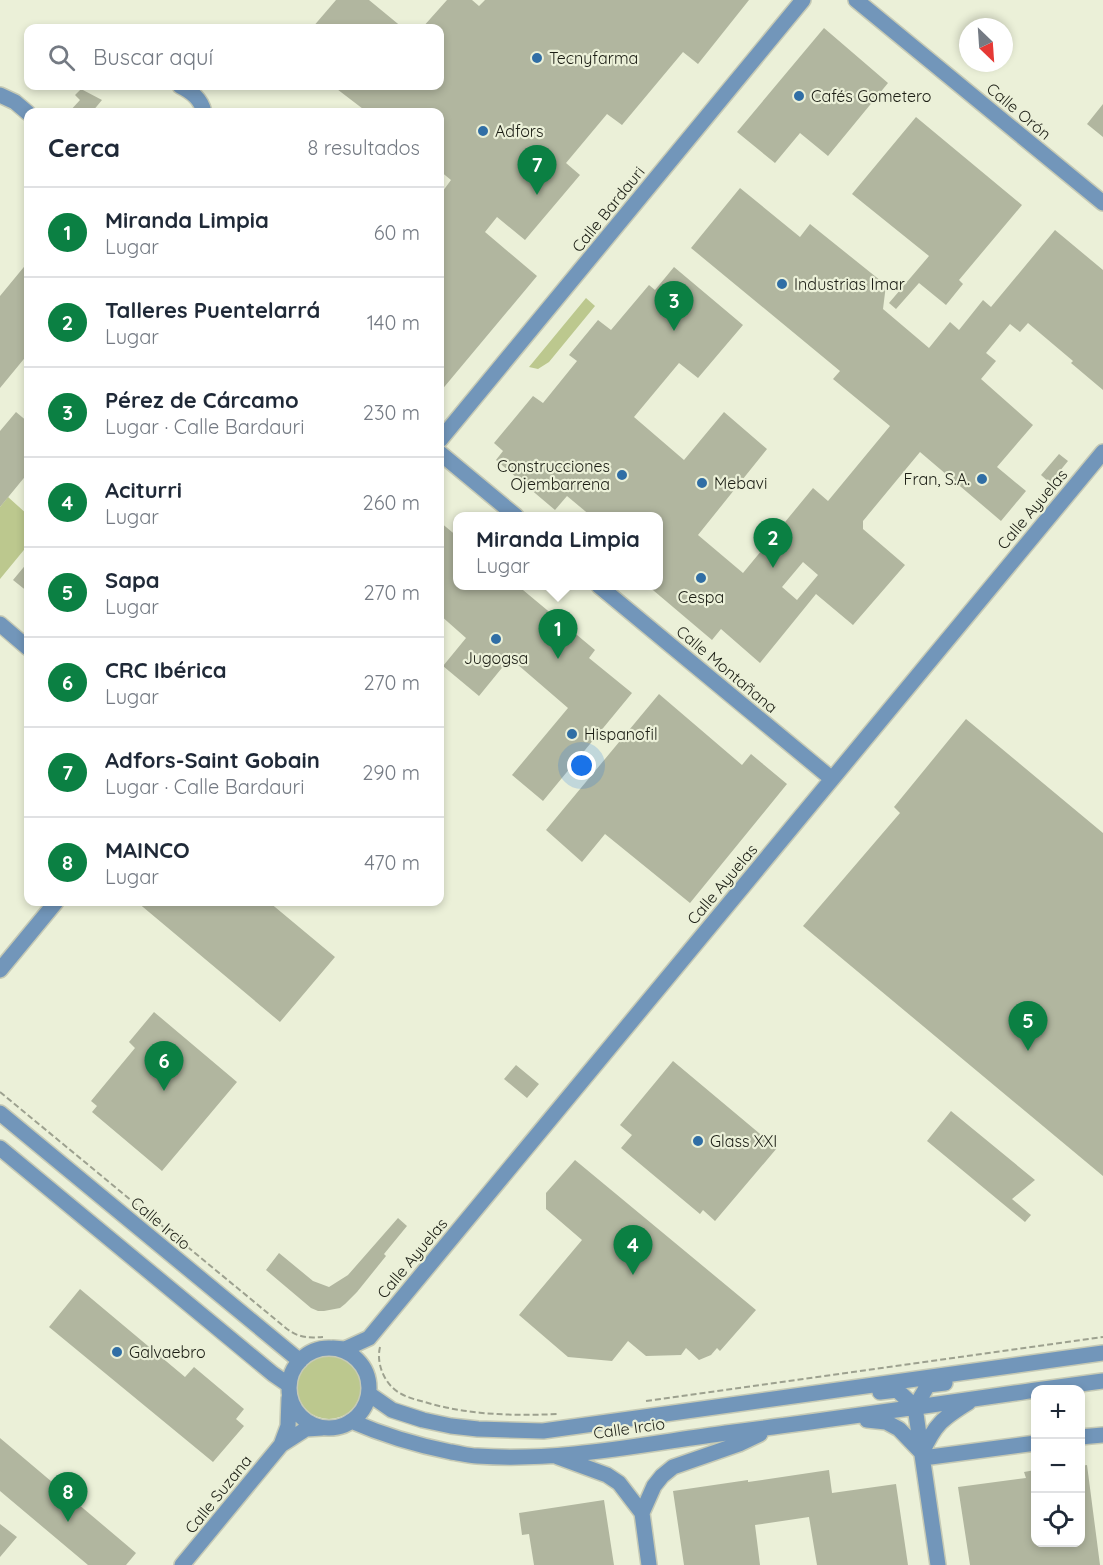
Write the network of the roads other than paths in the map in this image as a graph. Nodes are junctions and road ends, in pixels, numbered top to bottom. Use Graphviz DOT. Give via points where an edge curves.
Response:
graph roads {
  1 [pos="803,0"];
  2 [pos="856,0"];
  3 [pos="189,90"];
  4 [pos="0,95"];
  5 [pos="203,108"];
  6 [pos="24,110"];
  7 [pos="1103,203"];
  8 [pos="444,435"];
  9 [pos="1103,452"];
  10 [pos="444,456"];
  11 [pos="511,512"];
  12 [pos="605,590"];
  13 [pos="0,624"];
  14 [pos="24,645"];
  15 [pos="832,779"];
  16 [pos="53,906"];
  17 [pos="0,970"];
  18 [pos="0,1113"];
  19 [pos="0,1148"];
  20 [pos="375,1341"];
  21 [pos="330,1343"];
  22 [pos="1103,1353"];
  23 [pos="300,1361"];
  24 [pos="991,1368"];
  25 [pos="367,1377"];
  26 [pos="1103,1381"];
  27 [pos="1073,1385"];
  28 [pos="289,1390"];
  29 [pos="1031,1391"];
  30 [pos="826,1392"];
  31 [pos="369,1394"];
  32 [pos="975,1399"];
  33 [pos="915,1407"];
  34 [pos="849,1418"];
  35 [pos="351,1421"];
  36 [pos="775,1427"];
  37 [pos="325,1428"];
  38 [pos="1103,1435"];
  39 [pos="1085,1437"];
  40 [pos="1031,1443"];
  41 [pos="281,1445"];
  42 [pos="922,1455"];
  43 [pos="555,1456"];
  44 [pos="642,1513"];
  45 [pos="182,1565"];
  46 [pos="649,1565"];
  47 [pos="938,1565"];
  1 -- 8 [label="street, Calle Bardauri"];
  2 -- 7 [label="street, Calle Orón"];
  3 -- 5 [label="street"];
  4 -- 6 [label="street"];
  9 -- 15 [label="street, Calle Ayuelas"];
  10 -- 11 [label="street"];
  12 -- 15 [label="street, Calle Montañana"];
  13 -- 14 [label="street"];
  15 -- 20 [label="street, Calle Ayuelas"];
  16 -- 17 [label="street"];
  18 -- 23 [label="street, Calle Ircio"];
  19 -- 28 [label="street"];
  20 -- 21 [label="street, Calle Ayuelas" via="345,1349"];
  20 -- 25 [label="street" via="366,1357"];
  21 -- 23 [label="street"];
  21 -- 25 [label="street" via="358,1360"];
  22 -- 24 [label="street, Calle Ircio"];
  23 -- 28 [label="street" via="292,1372"];
  24 -- 30 [label="street, Calle Ircio"];
  24 -- 33 [label="street" via="980,1378 928,1385"];
  25 -- 31 [label="street"];
  26 -- 27 [label="street, Calle Ircio"];
  28 -- 37 [label="street" via="294,1408 302,1418"];
  28 -- 41 [label="street, Calle Suzana" via="288,1426"];
  29 -- 32 [label="street, Calle Ircio"];
  30 -- 31 [label="street, Calle Ircio" via="543,1431 451,1426 392,1410"];
  30 -- 33 [label="street, Calle Ircio" via="838,1398 897,1390"];
  31 -- 35 [label="street"];
  32 -- 33 [label="street, Calle Ircio"];
  32 -- 42 [label="street" via="940,1422"];
  33 -- 34 [label="street, Calle Ircio"];
  33 -- 42 [label="street"];
  34 -- 36 [label="street, Calle Ircio"];
  34 -- 42 [label="street" via="886,1422 899,1429"];
  35 -- 37 [label="street"];
  35 -- 43 [label="street, Calle Ircio" via="392,1438 475,1456"];
  36 -- 43 [label="street, Calle Ircio"];
  36 -- 44 [label="street" via="673,1467 654,1486"];
  37 -- 41 [label="street, Calle Suzana" via="306,1429"];
  38 -- 39 [label="street"];
  40 -- 42 [label="street"];
  41 -- 45 [label="street, Calle Suzana"];
  42 -- 47 [label="street"];
  43 -- 44 [label="street" via="607,1475 619,1483"];
  44 -- 46 [label="street"];
}
